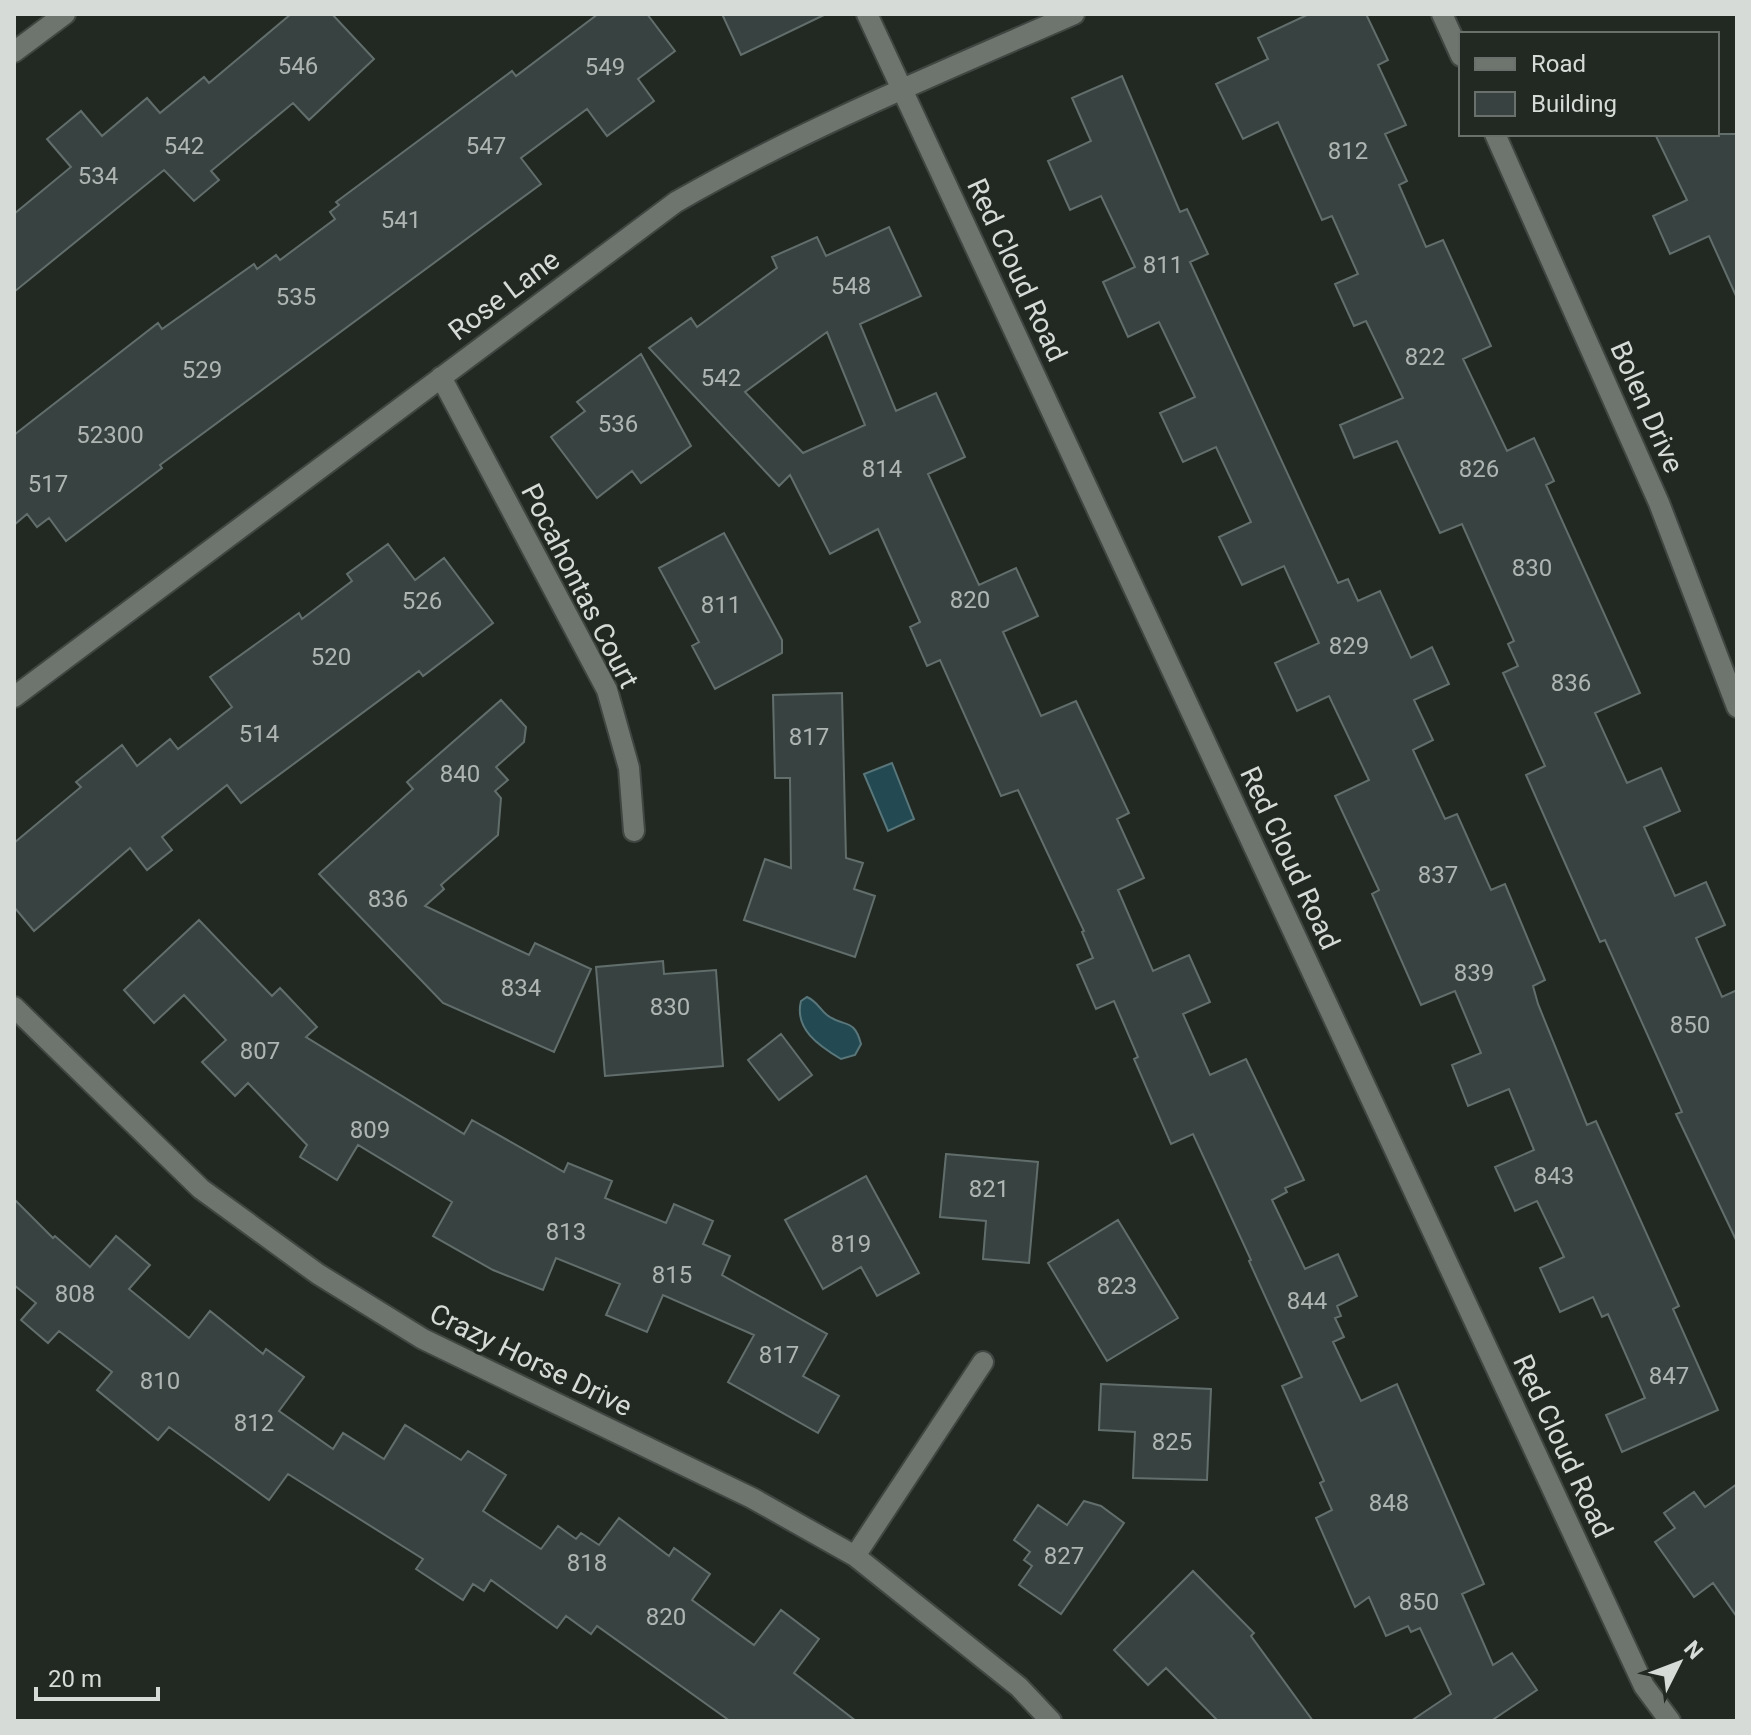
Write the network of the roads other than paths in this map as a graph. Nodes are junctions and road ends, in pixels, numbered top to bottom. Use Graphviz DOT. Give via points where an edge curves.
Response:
graph roads {
  1 [pos="65,14"];
  2 [pos="867,14"];
  3 [pos="1074,14"];
  4 [pos="1442,14"];
  5 [pos="14,52"];
  6 [pos="1459,52"];
  7 [pos="902,89"];
  8 [pos="1496,136"];
  9 [pos="441,377"];
  10 [pos="14,697"];
  11 [pos="1737,707"];
  12 [pos="634,831"];
  13 [pos="14,1007"];
  14 [pos="983,1362"];
  15 [pos="855,1556"];
  16 [pos="1051,1721"];
  17 [pos="1670,1721"];
  1 -- 5 [label="street"];
  2 -- 7 [label="street, Red Cloud Road"];
  3 -- 7 [label="street, Rose Lane"];
  4 -- 6 [label="street"];
  7 -- 9 [label="street, Rose Lane" via="749,160 676,202"];
  7 -- 17 [label="street, Red Cloud Road" via="1644,1686"];
  8 -- 11 [label="street, Bolen Drive" via="1659,503"];
  9 -- 10 [label="street, Rose Lane"];
  9 -- 12 [label="street, Pocahontas Court" via="607,690 629,768"];
  13 -- 15 [label="street, Crazy Horse Drive" via="201,1189 318,1274 423,1339 752,1498"];
  14 -- 15 [label="street"];
  15 -- 16 [label="street, Crazy Horse Drive" via="1019,1687"];
}
